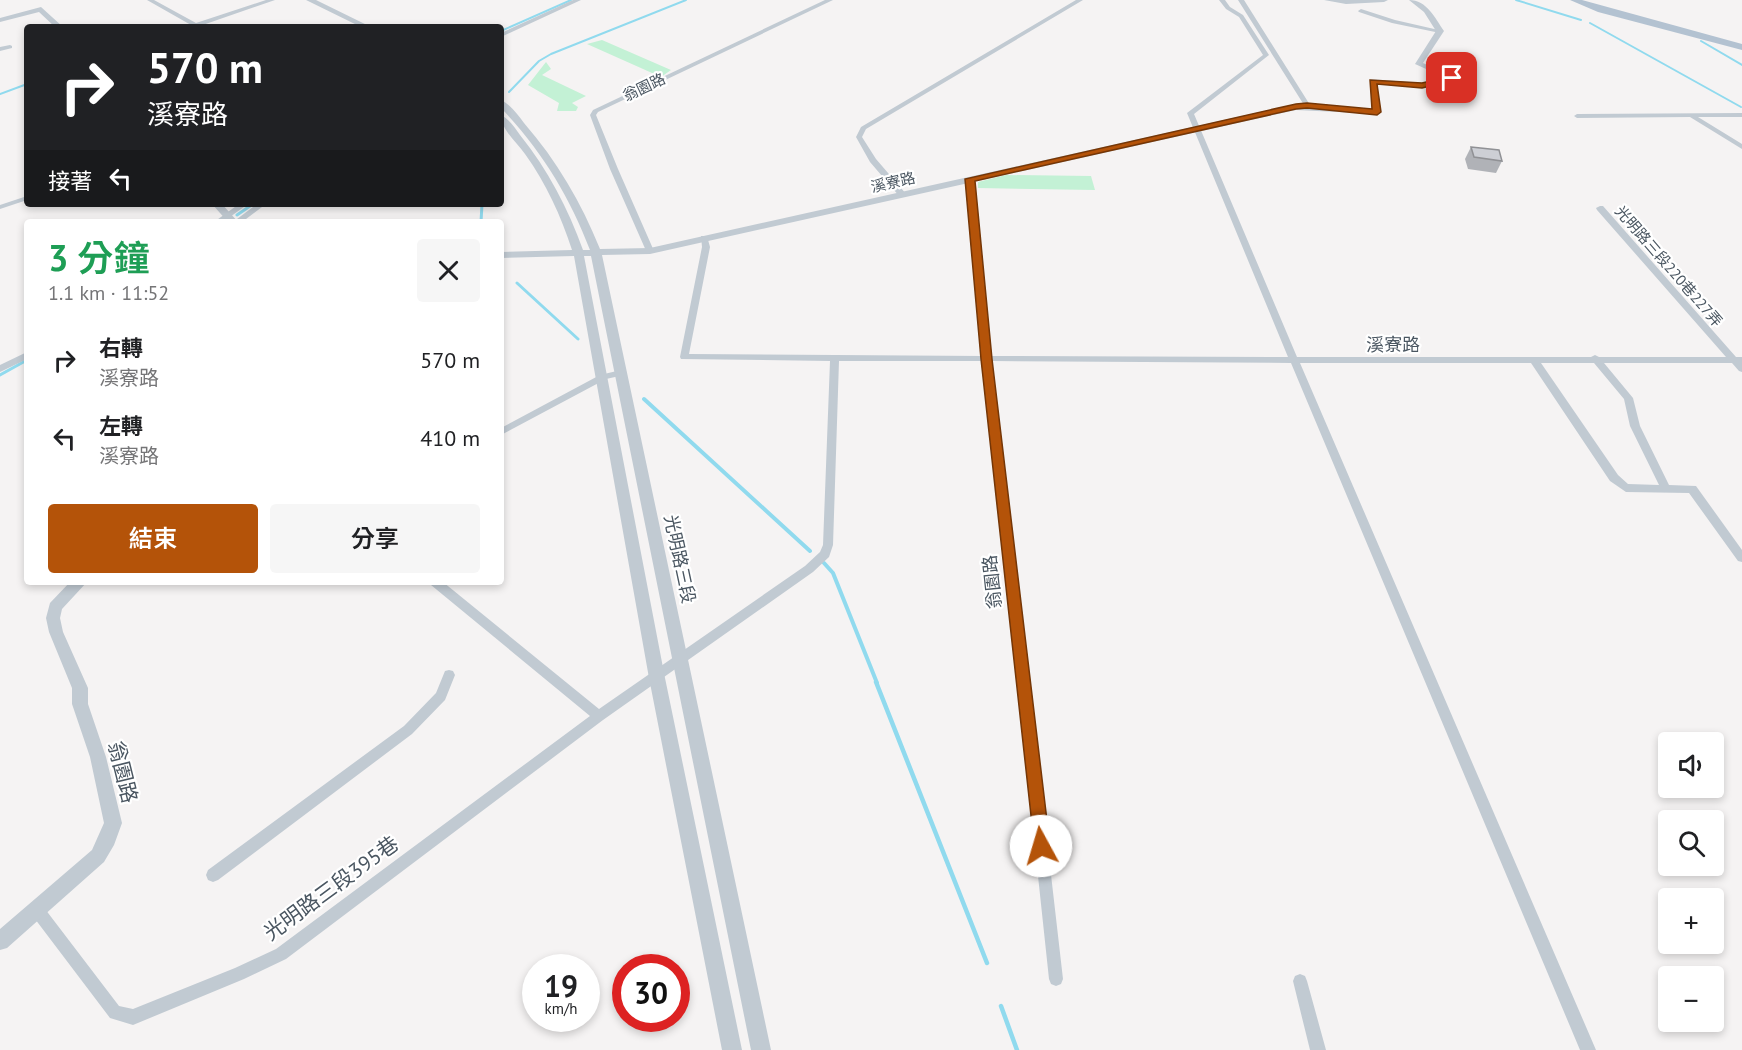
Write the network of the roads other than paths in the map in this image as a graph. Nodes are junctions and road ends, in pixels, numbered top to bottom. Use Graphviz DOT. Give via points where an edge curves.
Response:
graph roads {
  1 [pos="150,0"];
  2 [pos="272,0"];
  3 [pos="310,0"];
  4 [pos="326,0"];
  5 [pos="564,0"];
  6 [pos="578,0"];
  7 [pos="830,0"];
  8 [pos="1080,0"];
  9 [pos="1222,0"];
  10 [pos="1241,0"];
  11 [pos="1328,0"];
  12 [pos="1384,0"];
  13 [pos="1413,0"];
  14 [pos="1574,0"];
  15 [pos="1361,11"];
  16 [pos="0,20"];
  17 [pos="56,24"];
  18 [pos="190,24"];
  19 [pos="199,24"];
  20 [pos="361,24"];
  21 [pos="374,24"];
  22 [pos="504,27"];
  23 [pos="1440,31"];
  24 [pos="504,34"];
  25 [pos="10,47"];
  26 [pos="1742,47"];
  27 [pos="0,49"];
  28 [pos="1307,105"];
  29 [pos="504,106"];
  30 [pos="1577,116"];
  31 [pos="1742,116"];
  32 [pos="1693,117"];
  33 [pos="504,122"];
  34 [pos="1196,129"];
  35 [pos="1742,147"];
  36 [pos="970,179"];
  37 [pos="903,195"];
  38 [pos="24,199"];
  39 [pos="0,207"];
  40 [pos="241,207"];
  41 [pos="258,207"];
  42 [pos="1600,208"];
  43 [pos="227,219"];
  44 [pos="241,219"];
  45 [pos="704,238"];
  46 [pos="650,250"];
  47 [pos="596,253"];
  48 [pos="579,254"];
  49 [pos="504,255"];
  50 [pos="24,357"];
  51 [pos="835,358"];
  52 [pos="1595,358"];
  53 [pos="987,359"];
  54 [pos="1294,360"];
  55 [pos="1534,360"];
  56 [pos="1738,360"];
  57 [pos="0,369"];
  58 [pos="1742,369"];
  59 [pos="621,373"];
  60 [pos="603,377"];
  61 [pos="504,430"];
  62 [pos="1666,489"];
  63 [pos="1742,558"];
  64 [pos="77,585"];
  65 [pos="439,585"];
  66 [pos="682,658"];
  67 [pos="449,675"];
  68 [pos="657,678"];
  69 [pos="599,716"];
  70 [pos="213,875"];
  71 [pos="38,910"];
  72 [pos="0,941"];
  73 [pos="1056,979"];
  74 [pos="1300,981"];
  75 [pos="732,1050"];
  76 [pos="761,1050"];
  77 [pos="1318,1050"];
  78 [pos="1588,1050"];
  1 -- 18 [label="street"];
  2 -- 19 [label="street"];
  3 -- 20 [label="street"];
  4 -- 21 [label="street"];
  5 -- 22 [label="street"];
  6 -- 24 [label="street"];
  7 -- 46 [label="street, 翁園路" via="595,111 593,115 614,169"];
  8 -- 37 [label="street" via="863,128 859,137 864,147"];
  9 -- 34 [label="street" via="1241,16 1266,55 1192,110"];
  10 -- 28 [label="street"];
  11 -- 12 [label="street"];
  13 -- 23 [label="street" via="1427,11"];
  14 -- 26 [label="main road"];
  15 -- 23 [label="street"];
  16 -- 17 [label="street" via="41,9"];
  23 -- 28 [label="street, 溪寮路" via="1419,64 1452,78 1422,85 1373,81 1377,112"];
  25 -- 27 [label="street"];
  28 -- 34 [label="street, 溪寮路"];
  29 -- 47 [label="street, 光明路三段" via="557,168 580,209"];
  30 -- 32 [label="street"];
  31 -- 32 [label="street"];
  32 -- 35 [label="street"];
  33 -- 48 [label="street" via="545,173 566,213"];
  34 -- 36 [label="street, 溪寮路"];
  34 -- 54 [label="street"];
  36 -- 37 [label="street, 溪寮路"];
  36 -- 53 [label="street, 翁園路"];
  37 -- 45 [label="street, 溪寮路"];
  38 -- 39 [label="street"];
  40 -- 43 [label="street"];
  41 -- 44 [label="street"];
  42 -- 56 [label="street, 光明路三段220巷227弄"];
  45 -- 46 [label="street, 溪寮路"];
  45 -- 51 [label="street, 溪寮路" via="706,247 684,357"];
  46 -- 47 [label="street, 溪寮路"];
  47 -- 48 [label="street, 溪寮路"];
  47 -- 59 [label="street, 光明路三段"];
  48 -- 49 [label="street"];
  48 -- 60 [label="street"];
  50 -- 57 [label="street"];
  51 -- 53 [label="street, 溪寮路"];
  51 -- 66 [label="street" via="825,554"];
  52 -- 55 [label="street, 溪寮路"];
  52 -- 56 [label="street, 溪寮路"];
  52 -- 62 [label="street" via="1629,398 1635,426"];
  53 -- 54 [label="street, 溪寮路"];
  53 -- 73 [label="street, 翁園路"];
  54 -- 55 [label="street, 溪寮路"];
  54 -- 78 [label="street"];
  55 -- 62 [label="street" via="1614,478 1626,488"];
  56 -- 58 [label="street, 光明路三段220巷227弄"];
  59 -- 60 [label="street"];
  59 -- 66 [label="street, 光明路三段"];
  60 -- 61 [label="street"];
  60 -- 68 [label="street"];
  62 -- 63 [label="street" via="1692,489"];
  64 -- 71 [label="street, 翁園路" via="64,596 53,618 80,688 80,704 98,757 113,823 98,856"];
  65 -- 69 [label="street"];
  66 -- 68 [label="street"];
  66 -- 76 [label="street, 光明路三段" via="692,724"];
  67 -- 70 [label="street" via="441,696 408,730"];
  68 -- 69 [label="street, 光明路三段395巷"];
  68 -- 75 [label="street"];
  69 -- 71 [label="street, 光明路三段395巷" via="281,954 133,1017 115,1013"];
  71 -- 72 [label="street, 翁園路"];
  74 -- 77 [label="street"];
}
